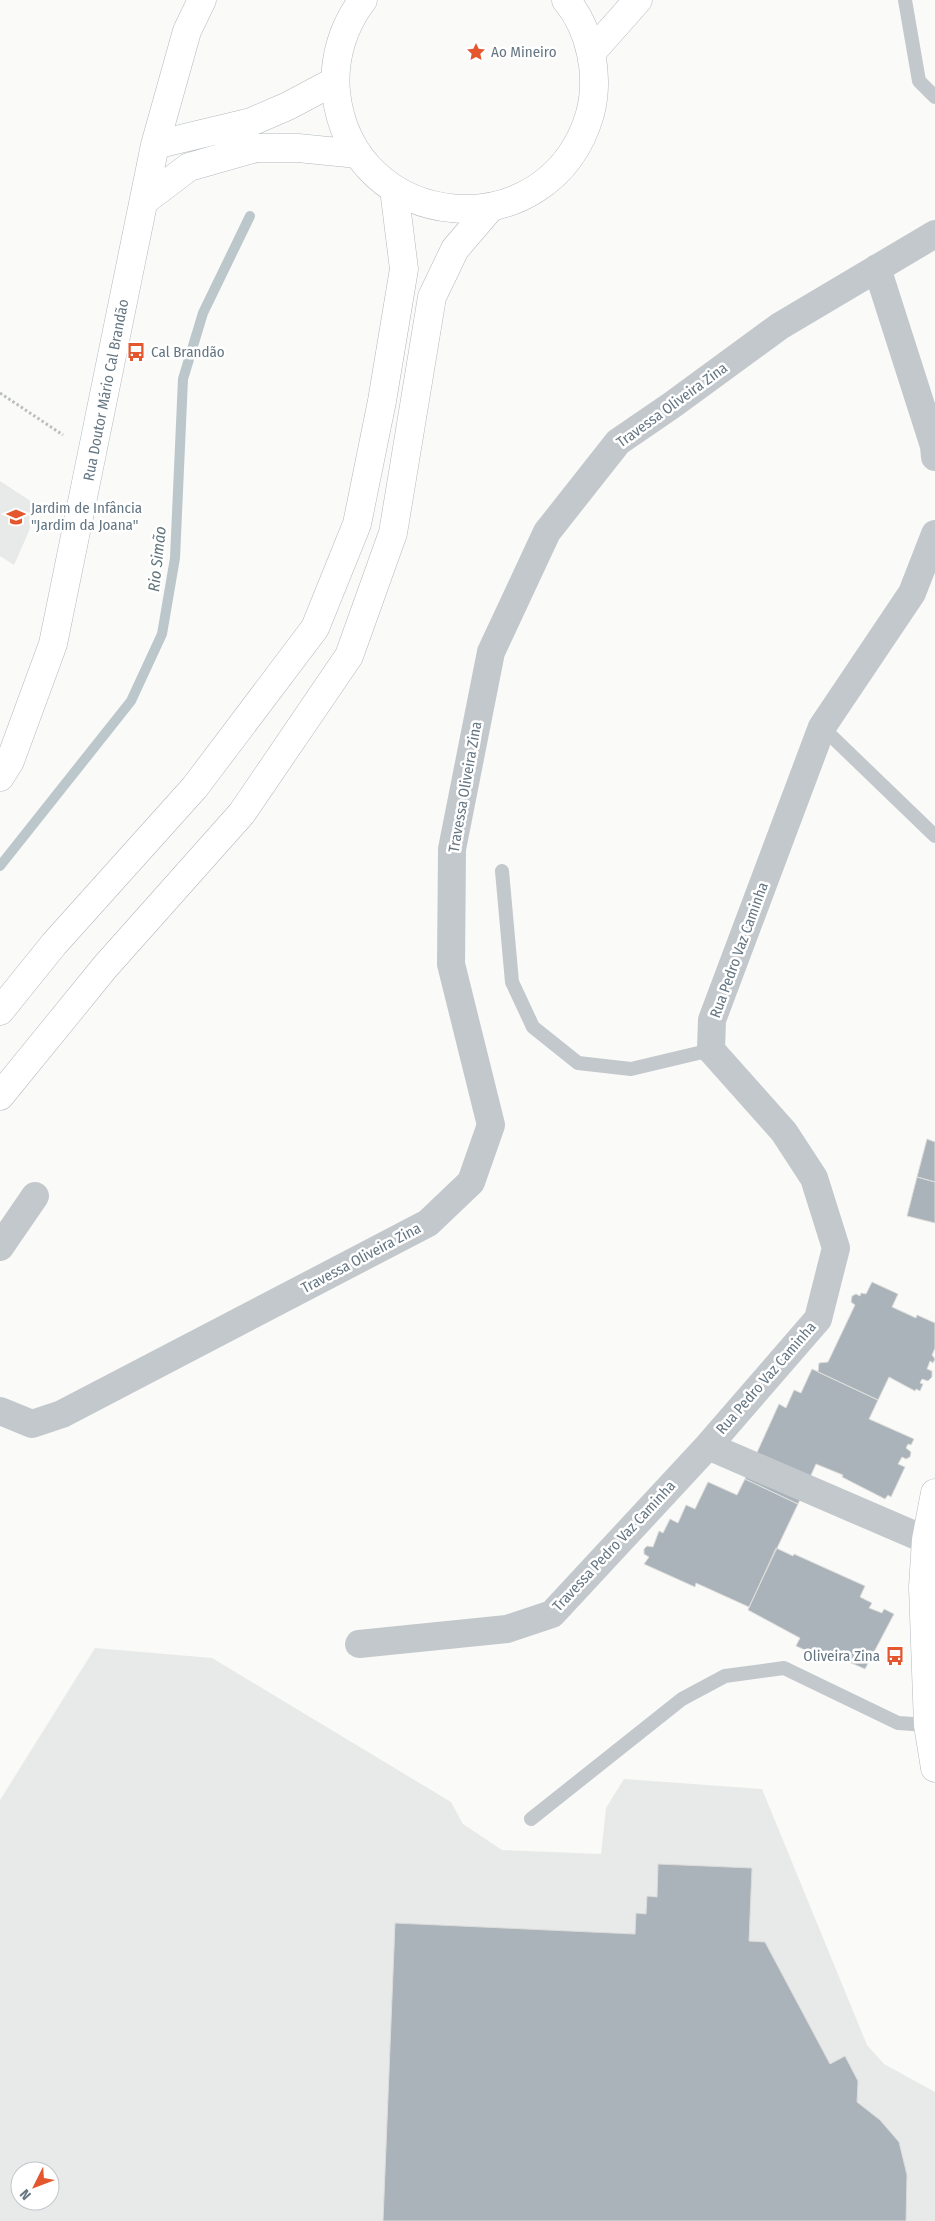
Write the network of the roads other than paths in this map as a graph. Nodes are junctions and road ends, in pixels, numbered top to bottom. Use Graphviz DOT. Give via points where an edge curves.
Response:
graph roads {
  1 [pos="202,0"];
  2 [pos="344,0"];
  3 [pos="363,0"];
  4 [pos="566,0"];
  5 [pos="638,0"];
  6 [pos="906,0"];
  7 [pos="344,32"];
  8 [pos="591,53"];
  9 [pos="335,81"];
  10 [pos="935,97"];
  11 [pos="155,145"];
  12 [pos="358,154"];
  13 [pos="394,189"];
  14 [pos="144,201"];
  15 [pos="491,208"];
  16 [pos="935,234"];
  17 [pos="877,268"];
  18 [pos="935,457"];
  19 [pos="935,534"];
  20 [pos="822,727"];
  21 [pos="0,777"];
  22 [pos="935,836"];
  23 [pos="502,871"];
  24 [pos="0,1011"];
  25 [pos="711,1050"];
  26 [pos="0,1096"];
  27 [pos="35,1196"];
  28 [pos="0,1247"];
  29 [pos="0,1411"];
  30 [pos="708,1446"];
  31 [pos="935,1493"];
  32 [pos="926,1540"];
  33 [pos="358,1644"];
  34 [pos="928,1725"];
  35 [pos="935,1768"];
  36 [pos="531,1819"];
  1 -- 11 [label="main road, Rua Doutor Mário Cal Brandão" via="187,32"];
  2 -- 7 [label="main road"];
  3 -- 7 [label="main road"];
  4 -- 8 [label="main road" via="583,29"];
  5 -- 8 [label="main road"];
  6 -- 10 [label="lane" via="919,81"];
  7 -- 9 [label="main road" via="337,56"];
  8 -- 15 [label="main road" via="595,79 592,104 574,152 538,188"];
  9 -- 11 [label="main road" via="251,122"];
  9 -- 12 [label="main road" via="345,131"];
  11 -- 14 [label="main road, Rua Doutor Mário Cal Brandão"];
  12 -- 13 [label="main road"];
  12 -- 14 [label="main road" via="256,148 189,167"];
  13 -- 15 [label="main road" via="416,201 441,208"];
  13 -- 24 [label="main road" via="404,268 382,401 357,524 315,628 195,787 54,944"];
  14 -- 21 [label="main road, Rua Doutor Mário Cal Brandão" via="53,644 10,761"];
  15 -- 26 [label="main road" via="455,249 432,296 393,534 349,656 242,812 105,967"];
  16 -- 17 [label="street, Travessa Oliveira Zina"];
  17 -- 18 [label="street"];
  17 -- 29 [label="street, Travessa Oliveira Zina" via="780,326 618,442 547,532 491,652 452,848 451,964 491,1125 471,1182 428,1223 62,1414 32,1424"];
  19 -- 20 [label="street, Rua Pedro Vaz Caminha" via="912,593"];
  20 -- 22 [label="lane"];
  20 -- 25 [label="street, Rua Pedro Vaz Caminha" via="712,1020"];
  23 -- 25 [label="lane" via="512,982 533,1027 578,1063 631,1069"];
  25 -- 30 [label="street, Rua Pedro Vaz Caminha" via="784,1132 814,1178 836,1248 818,1318"];
  27 -- 28 [label="street"];
  30 -- 32 [label="street, Rua Pedro Vaz Caminha"];
  30 -- 33 [label="street, Travessa Pedro Vaz Caminha" via="552,1614 507,1628"];
  31 -- 32 [label="main road"];
  32 -- 34 [label="main road" via="923,1587"];
  34 -- 35 [label="main road"];
  34 -- 36 [label="lane" via="898,1723 784,1668 725,1676 682,1699"];
}
